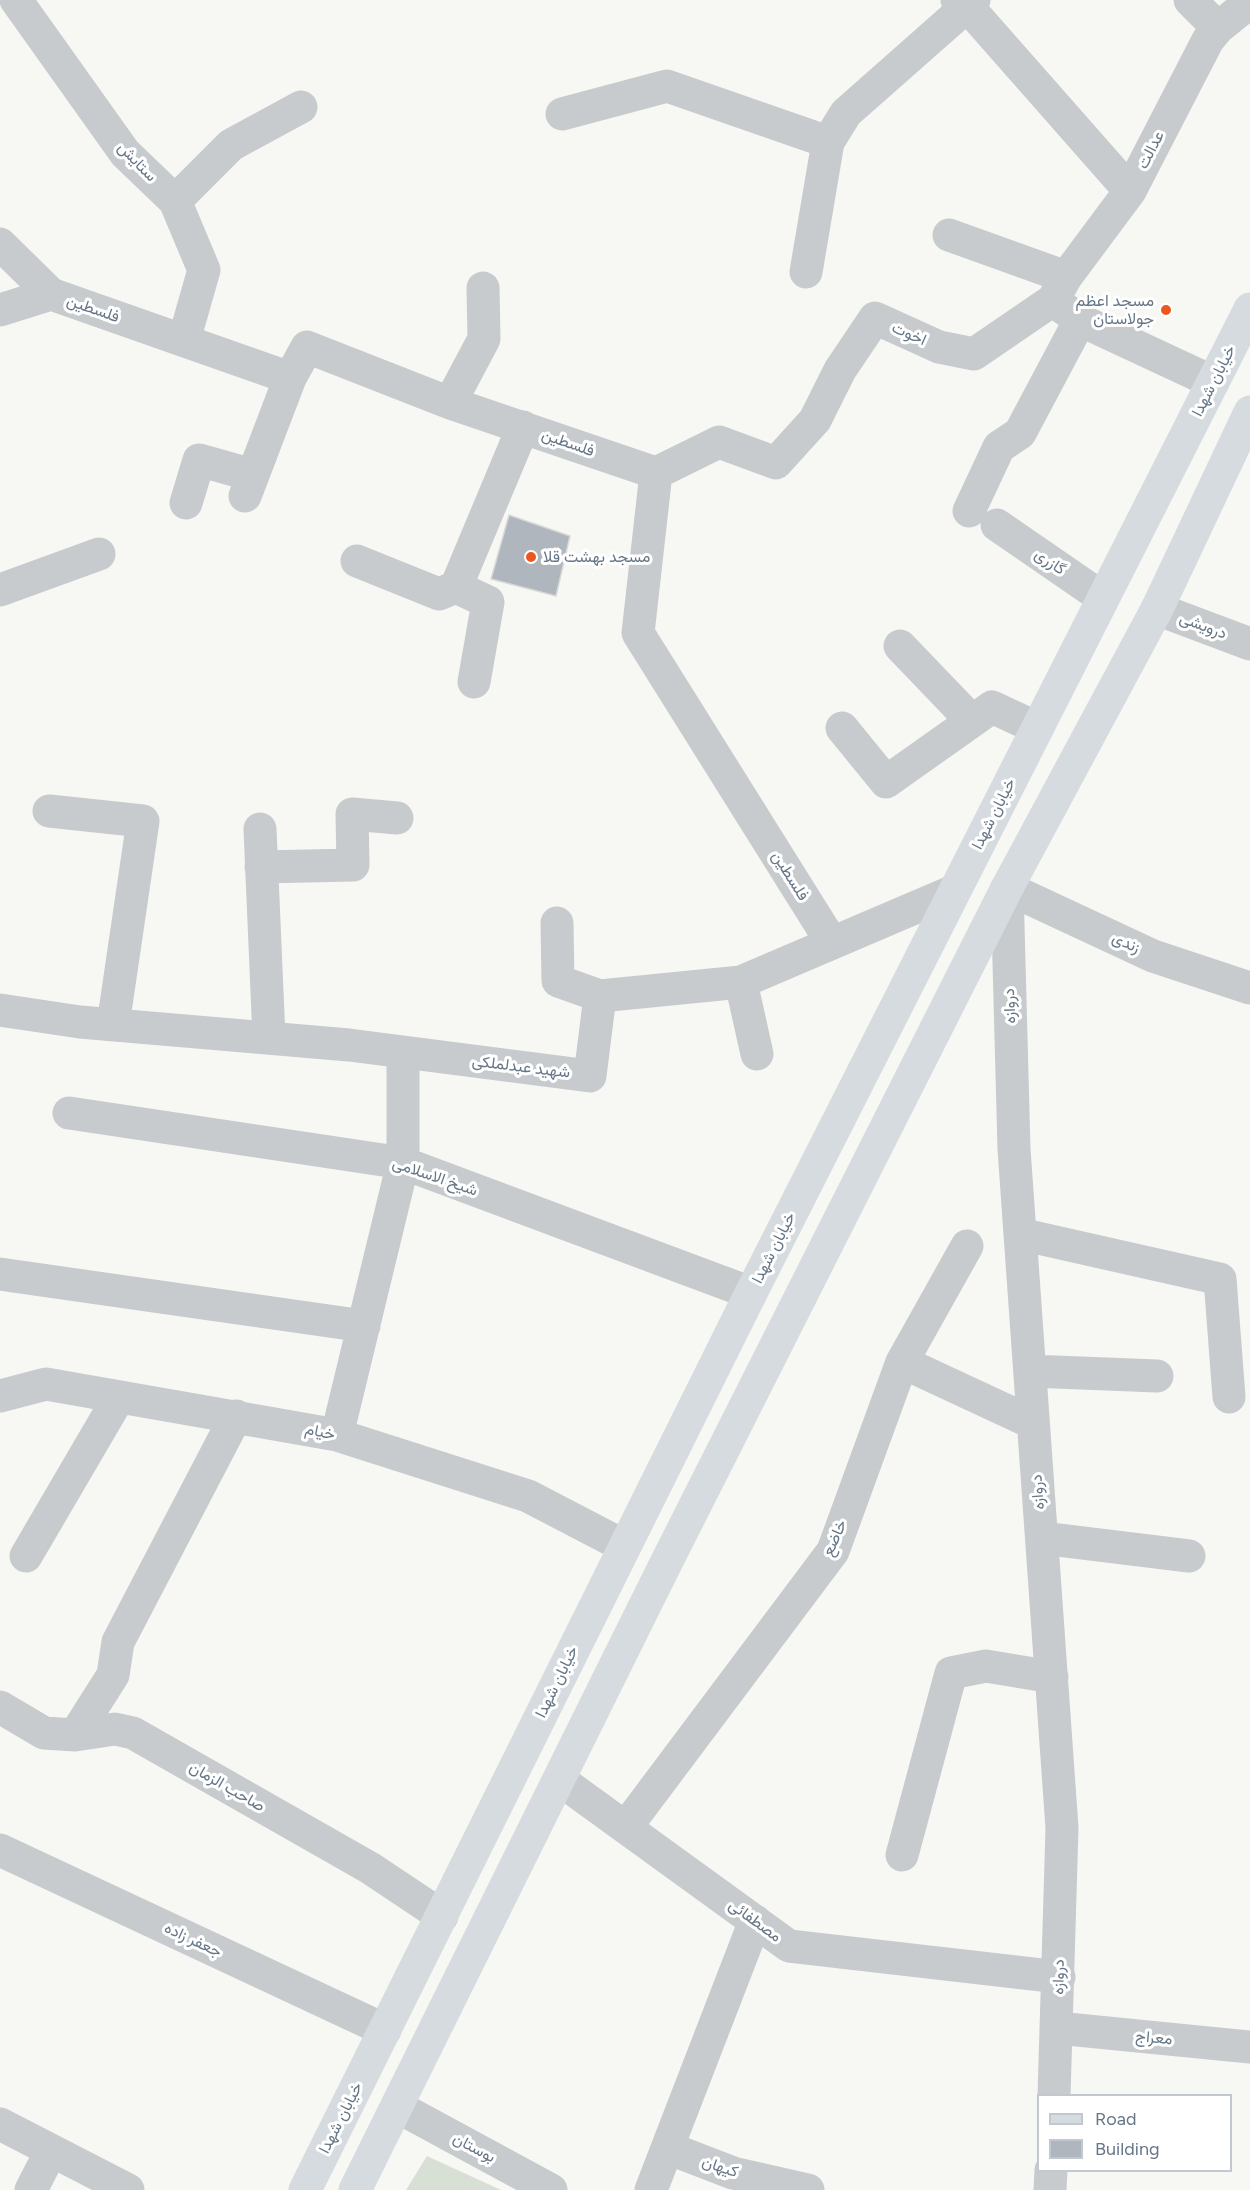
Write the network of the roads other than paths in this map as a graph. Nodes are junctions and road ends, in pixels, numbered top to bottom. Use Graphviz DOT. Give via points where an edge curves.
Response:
graph roads {
  1 [pos="16,0"];
  2 [pos="1190,0"];
  3 [pos="966,2"];
  4 [pos="1250,2"];
  5 [pos="1218,28"];
  6 [pos="301,107"];
  7 [pos="562,114"];
  8 [pos="828,142"];
  9 [pos="1130,191"];
  10 [pos="175,201"];
  11 [pos="949,235"];
  12 [pos="0,244"];
  13 [pos="806,272"];
  14 [pos="483,288"];
  15 [pos="1059,289"];
  16 [pos="51,294"];
  17 [pos="1250,309"];
  18 [pos="0,310"];
  19 [pos="1080,320"];
  20 [pos="184,340"];
  21 [pos="291,378"];
  22 [pos="1213,382"];
  23 [pos="450,403"];
  24 [pos="1250,412"];
  25 [pos="523,427"];
  26 [pos="656,473"];
  27 [pos="186,503"];
  28 [pos="99,554"];
  29 [pos="357,561"];
  30 [pos="456,587"];
  31 [pos="0,590"];
  32 [pos="1103,598"];
  33 [pos="1157,609"];
  34 [pos="1250,644"];
  35 [pos="900,646"];
  36 [pos="474,682"];
  37 [pos="972,721"];
  38 [pos="842,728"];
  39 [pos="1037,728"];
  40 [pos="50,811"];
  41 [pos="397,818"];
  42 [pos="260,829"];
  43 [pos="261,867"];
  44 [pos="1007,888"];
  45 [pos="954,891"];
  46 [pos="556,923"];
  47 [pos="832,943"];
  48 [pos="741,982"];
  49 [pos="1250,988"];
  50 [pos="600,996"];
  51 [pos="0,1011"];
  52 [pos="113,1024"];
  53 [pos="269,1038"];
  54 [pos="404,1052"];
  55 [pos="757,1054"];
  56 [pos="69,1113"];
  57 [pos="403,1163"];
  58 [pos="1020,1234"];
  59 [pos="967,1246"];
  60 [pos="0,1274"];
  61 [pos="751,1293"];
  62 [pos="364,1326"];
  63 [pos="1236,1328"];
  64 [pos="902,1362"];
  65 [pos="1030,1371"];
  66 [pos="1157,1377"];
  67 [pos="0,1396"];
  68 [pos="119,1396"];
  69 [pos="1229,1396"];
  70 [pos="236,1416"];
  71 [pos="1033,1423"];
  72 [pos="337,1435"];
  73 [pos="1042,1538"];
  74 [pos="624,1546"];
  75 [pos="26,1556"];
  76 [pos="1189,1556"];
  77 [pos="1052,1677"];
  78 [pos="0,1707"];
  79 [pos="75,1735"];
  80 [pos="560,1780"];
  81 [pos="626,1827"];
  82 [pos="0,1850"];
  83 [pos="902,1855"];
  84 [pos="441,1916"];
  85 [pos="755,1921"];
  86 [pos="1059,1977"];
  87 [pos="1057,2028"];
  88 [pos="385,2030"];
  89 [pos="1250,2047"];
  90 [pos="1054,2094"];
  91 [pos="398,2107"];
  92 [pos="0,2124"];
  93 [pos="668,2148"];
  94 [pos="51,2151"];
  95 [pos="1051,2172"];
  96 [pos="32,2190"];
  97 [pos="128,2190"];
  98 [pos="305,2190"];
  99 [pos="355,2190"];
  100 [pos="551,2190"];
  101 [pos="651,2190"];
  102 [pos="808,2190"];
  103 [pos="1050,2190"];
  1 -- 10 [label="street, ستایش" via="125,153"];
  2 -- 5 [label="street"];
  3 -- 8 [label="street" via="846,113"];
  3 -- 9 [label="street"];
  4 -- 5 [label="street, عدالت"];
  5 -- 9 [label="street, عدالت" via="1208,40"];
  6 -- 10 [label="street" via="231,146"];
  7 -- 8 [label="street" via="667,86"];
  8 -- 13 [label="street"];
  9 -- 15 [label="street, عدالت"];
  10 -- 20 [label="street, ستایش" via="204,270"];
  11 -- 15 [label="street"];
  12 -- 16 [label="street"];
  14 -- 23 [label="street" via="484,339"];
  15 -- 19 [label="street"];
  15 -- 26 [label="street, اخوت" via="974,354 939,347 875,318 840,370 815,420 776,463 719,442"];
  16 -- 18 [label="street, فلسطین"];
  16 -- 20 [label="street, فلسطین"];
  17 -- 22 [label="main road, خیابان شهدا"];
  19 -- 22 [label="street"];
  19 -- 32 [label="street, گازری" via="1020,433 999,447 983,518"];
  20 -- 21 [label="street, فلسطین"];
  21 -- 23 [label="street, فلسطین" via="307,347"];
  21 -- 27 [label="street" via="248,486 199,460"];
  22 -- 32 [label="main road, خیابان شهدا"];
  23 -- 25 [label="street, فلسطین"];
  24 -- 33 [label="main road"];
  25 -- 26 [label="street, فلسطین"];
  25 -- 30 [label="street"];
  26 -- 47 [label="street, فلسطین" via="638,633"];
  28 -- 31 [label="street"];
  29 -- 30 [label="street" via="439,594"];
  30 -- 36 [label="street" via="488,602"];
  32 -- 39 [label="main road, خیابان شهدا"];
  33 -- 34 [label="street, درویشی"];
  33 -- 44 [label="main road"];
  35 -- 37 [label="street"];
  37 -- 38 [label="street" via="886,783"];
  37 -- 39 [label="street" via="992,707"];
  39 -- 45 [label="main road, خیابان شهدا"];
  40 -- 52 [label="street" via="143,821"];
  41 -- 43 [label="street" via="351,814 353,865"];
  42 -- 43 [label="street"];
  43 -- 53 [label="street"];
  44 -- 49 [label="street, زندی" via="1153,956"];
  44 -- 58 [label="street, دروازه"];
  44 -- 80 [label="main road"];
  45 -- 47 [label="street"];
  45 -- 61 [label="main road, خیابان شهدا"];
  46 -- 50 [label="street" via="558,981"];
  47 -- 48 [label="street"];
  48 -- 50 [label="street"];
  48 -- 55 [label="street"];
  50 -- 54 [label="street, شهید عبدلملکی" via="590,1076"];
  51 -- 52 [label="street, شهید عبدلملکی"];
  52 -- 53 [label="street, شهید عبدلملکی"];
  53 -- 54 [label="street, شهید عبدلملکی"];
  54 -- 57 [label="street"];
  56 -- 57 [label="street, شیخ الاسلامی"];
  57 -- 61 [label="street, شیخ الاسلامی"];
  57 -- 62 [label="street"];
  58 -- 63 [label="street" via="1220,1279"];
  58 -- 65 [label="street, دروازه"];
  59 -- 64 [label="street, خاضع"];
  60 -- 62 [label="street"];
  61 -- 74 [label="main road, خیابان شهدا"];
  62 -- 72 [label="street"];
  63 -- 69 [label="street"];
  64 -- 71 [label="street"];
  64 -- 81 [label="street, خاضع" via="833,1551"];
  65 -- 66 [label="street"];
  65 -- 71 [label="street, دروازه"];
  67 -- 68 [label="street, خیام" via="46,1384"];
  68 -- 70 [label="street, خیام"];
  68 -- 75 [label="street"];
  70 -- 72 [label="street, خیام"];
  70 -- 79 [label="street" via="118,1642 113,1675"];
  71 -- 73 [label="street, دروازه"];
  72 -- 74 [label="street, خیام" via="528,1496"];
  73 -- 76 [label="street"];
  73 -- 77 [label="street, دروازه"];
  74 -- 84 [label="main road, خیابان شهدا"];
  77 -- 83 [label="street" via="986,1666 951,1673"];
  77 -- 86 [label="street, دروازه" via="1062,1828"];
  78 -- 79 [label="street, صاحب الزمان" via="44,1732"];
  79 -- 84 [label="street, صاحب الزمان" via="115,1729 133,1733 370,1868"];
  80 -- 81 [label="street, مصطفائی"];
  80 -- 91 [label="main road"];
  81 -- 85 [label="street, مصطفائی"];
  82 -- 88 [label="street, جعفر زاده"];
  84 -- 88 [label="main road, خیابان شهدا"];
  85 -- 86 [label="street, مصطفائی" via="789,1946"];
  85 -- 93 [label="street"];
  86 -- 87 [label="street, دروازه"];
  87 -- 89 [label="street, معراج"];
  87 -- 90 [label="street, دروازه"];
  88 -- 98 [label="main road, خیابان شهدا"];
  91 -- 99 [label="main road"];
  91 -- 100 [label="street, بوستان"];
  92 -- 94 [label="street"];
  93 -- 101 [label="street"];
  93 -- 102 [label="street, کیهان" via="733,2173"];
  94 -- 96 [label="street"];
  94 -- 97 [label="street"];
  95 -- 103 [label="street"];
}
